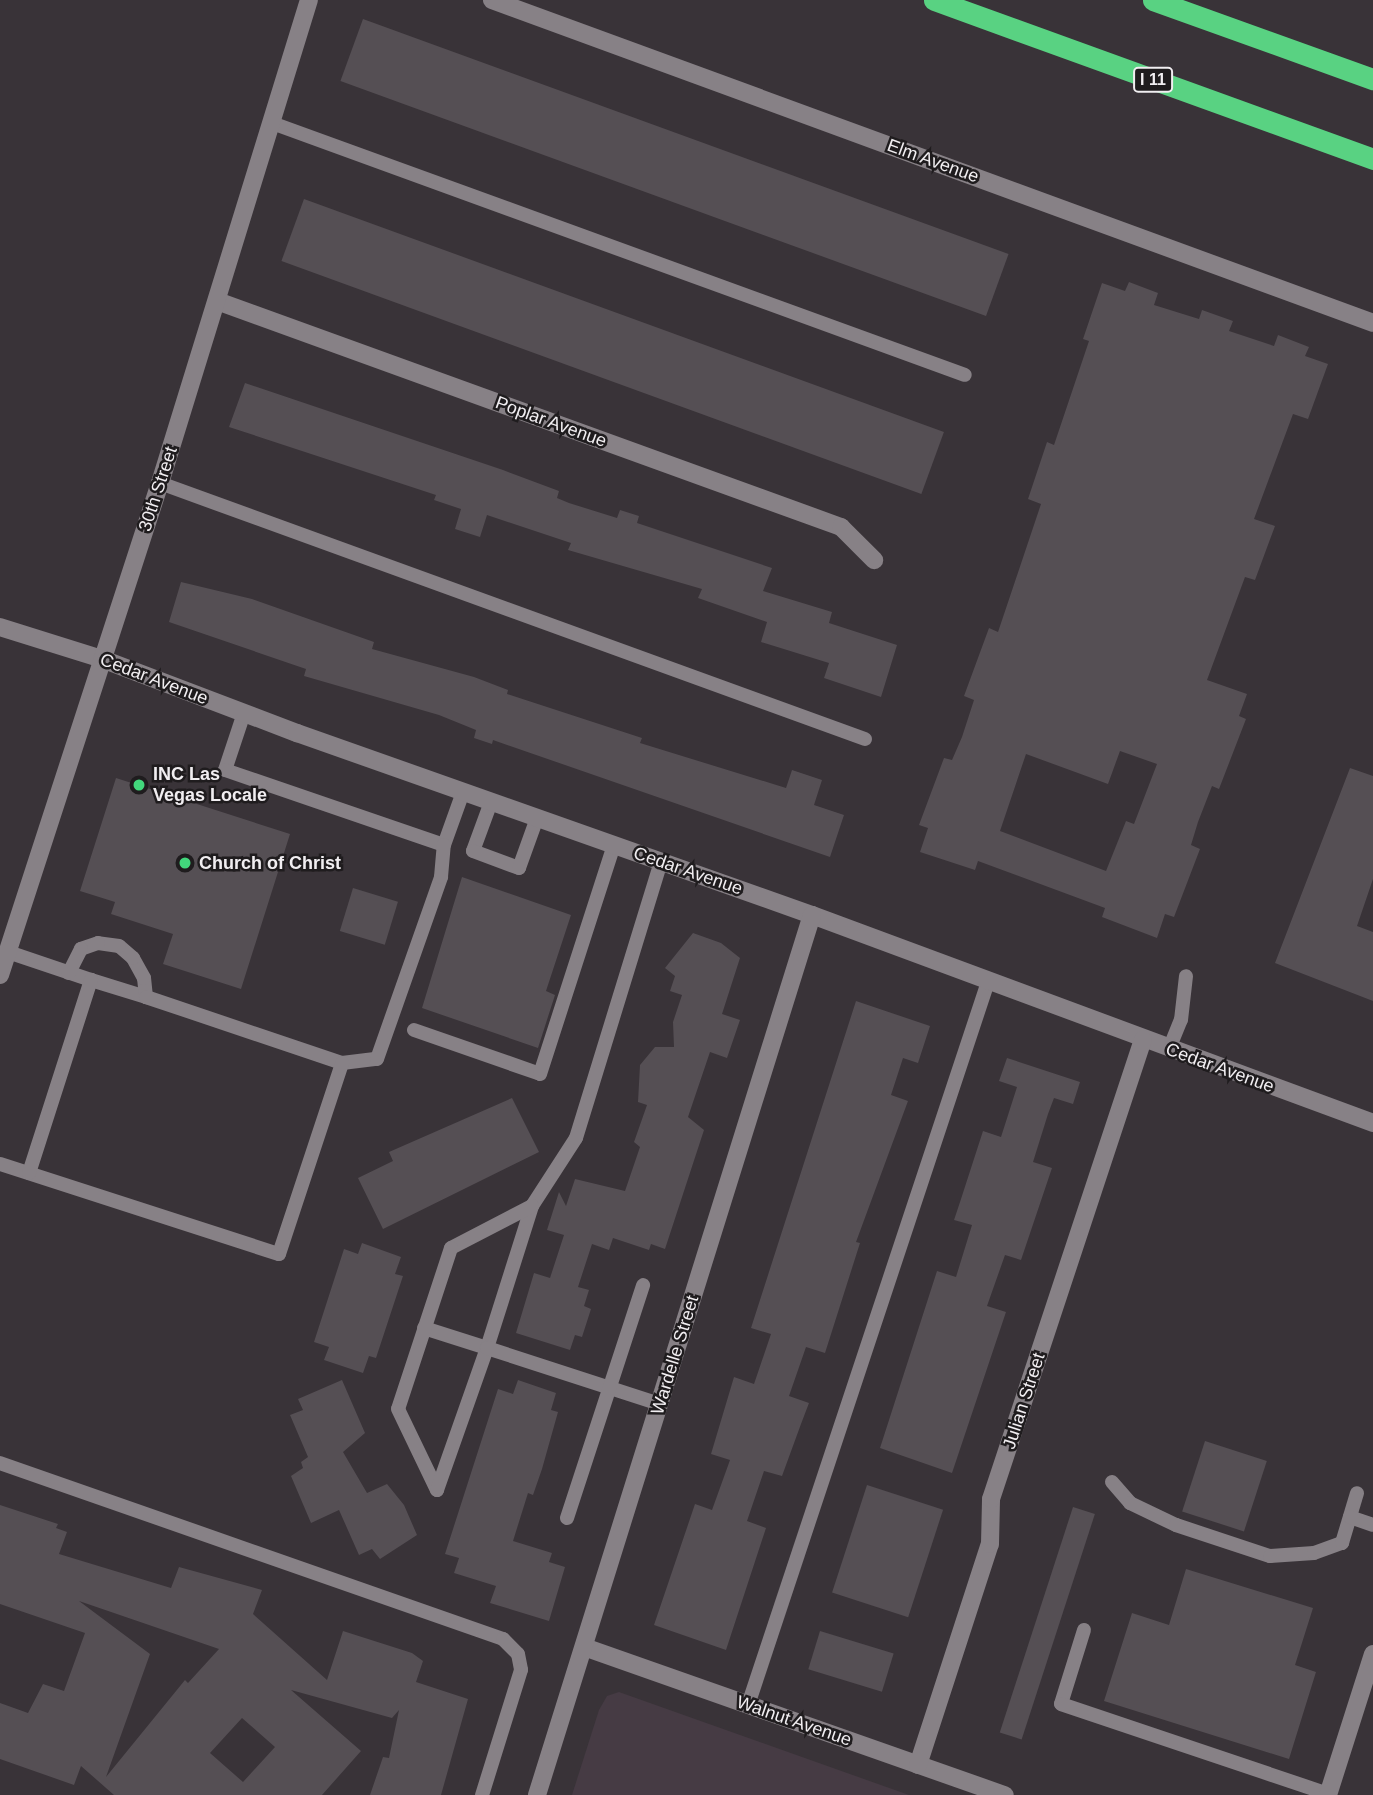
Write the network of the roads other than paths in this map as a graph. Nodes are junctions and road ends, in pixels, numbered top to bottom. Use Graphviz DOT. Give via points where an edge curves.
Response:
graph roads {
  1 [pos="309,0"];
  2 [pos="492,0"];
  3 [pos="934,0"];
  4 [pos="1153,0"];
  5 [pos="1373,79"];
  6 [pos="272,123"];
  7 [pos="1373,159"];
  8 [pos="217,301"];
  9 [pos="1373,323"];
  10 [pos="965,375"];
  11 [pos="160,483"];
  12 [pos="874,560"];
  13 [pos="0,627"];
  14 [pos="102,659"];
  15 [pos="244,713"];
  16 [pos="865,739"];
  17 [pos="463,792"];
  18 [pos="491,802"];
  19 [pos="537,818"];
  20 [pos="444,845"];
  21 [pos="614,845"];
  22 [pos="661,862"];
  23 [pos="812,915"];
  24 [pos="8,952"];
  25 [pos="69,973"];
  26 [pos="0,975"];
  27 [pos="1186,976"];
  28 [pos="91,980"];
  29 [pos="988,982"];
  30 [pos="146,998"];
  31 [pos="414,1030"];
  32 [pos="1143,1040"];
  33 [pos="1169,1049"];
  34 [pos="342,1063"];
  35 [pos="1373,1123"];
  36 [pos="0,1164"];
  37 [pos="29,1173"];
  38 [pos="532,1206"];
  39 [pos="643,1285"];
  40 [pos="424,1328"];
  41 [pos="487,1348"];
  42 [pos="609,1390"];
  43 [pos="659,1404"];
  44 [pos="0,1463"];
  45 [pos="1112,1482"];
  46 [pos="1357,1493"];
  47 [pos="1350,1517"];
  48 [pos="566,1518"];
  49 [pos="1373,1525"];
  50 [pos="1084,1630"];
  51 [pos="584,1647"];
  52 [pos="1373,1654"];
  53 [pos="748,1705"];
  54 [pos="918,1765"];
  55 [pos="1328,1794"];
  56 [pos="482,1795"];
  57 [pos="537,1795"];
  58 [pos="1005,1795"];
  1 -- 6 [label="street, 30th Street"];
  2 -- 9 [label="street, Elm Avenue"];
  3 -- 7 [label="highway, I 11"];
  4 -- 5 [label="highway"];
  6 -- 8 [label="street, 30th Street"];
  6 -- 10 [label="lane"];
  8 -- 11 [label="street, 30th Street"];
  8 -- 12 [label="street, Poplar Avenue" via="841,527"];
  11 -- 14 [label="street, 30th Street"];
  11 -- 16 [label="lane"];
  13 -- 14 [label="street, Cedar Avenue"];
  14 -- 15 [label="street, Cedar Avenue"];
  14 -- 24 [label="street, 30th Street"];
  15 -- 17 [label="street, Cedar Avenue"];
  15 -- 20 [label="lane" via="225,770"];
  17 -- 18 [label="street, Cedar Avenue"];
  17 -- 20 [label="lane"];
  18 -- 19 [label="street, Cedar Avenue"];
  18 -- 19 [label="lane" via="473,851 519,867"];
  19 -- 21 [label="street, Cedar Avenue"];
  20 -- 34 [label="lane" via="441,877 377,1059"];
  21 -- 22 [label="street, Cedar Avenue"];
  21 -- 31 [label="lane" via="540,1074"];
  22 -- 23 [label="street, Cedar Avenue"];
  22 -- 38 [label="lane" via="576,1138"];
  23 -- 29 [label="street, Cedar Avenue"];
  23 -- 43 [label="street, Wardelle Street"];
  24 -- 25 [label="lane"];
  24 -- 26 [label="street, 30th Street"];
  25 -- 28 [label="lane"];
  25 -- 30 [label="lane" via="81,949 97,943 119,946 134,958 144,978"];
  27 -- 33 [label="lane" via="1181,1020"];
  28 -- 30 [label="lane"];
  28 -- 37 [label="lane"];
  29 -- 32 [label="street, Cedar Avenue"];
  29 -- 53 [label="lane"];
  30 -- 34 [label="lane"];
  32 -- 33 [label="street, Cedar Avenue"];
  32 -- 54 [label="street, Julian Street" via="991,1499 990,1544"];
  33 -- 35 [label="street, Cedar Avenue"];
  34 -- 37 [label="lane" via="279,1254"];
  36 -- 37 [label="lane"];
  38 -- 40 [label="lane" via="450,1248"];
  38 -- 41 [label="lane"];
  39 -- 42 [label="lane"];
  40 -- 41 [label="lane"];
  40 -- 41 [label="lane" via="398,1409 437,1490"];
  41 -- 42 [label="lane"];
  42 -- 43 [label="lane"];
  42 -- 48 [label="lane"];
  43 -- 51 [label="street, Wardelle Street"];
  44 -- 56 [label="lane" via="503,1639 518,1654 521,1671"];
  45 -- 47 [label="lane" via="1130,1503 1164,1520 1270,1556 1314,1553 1342,1543"];
  46 -- 47 [label="lane"];
  47 -- 49 [label="lane"];
  50 -- 55 [label="lane" via="1061,1704"];
  51 -- 53 [label="street, Walnut Avenue"];
  51 -- 57 [label="street, Wardelle Street"];
  52 -- 55 [label="street"];
  53 -- 54 [label="street, Walnut Avenue"];
  54 -- 58 [label="street, Walnut Avenue"];
}
